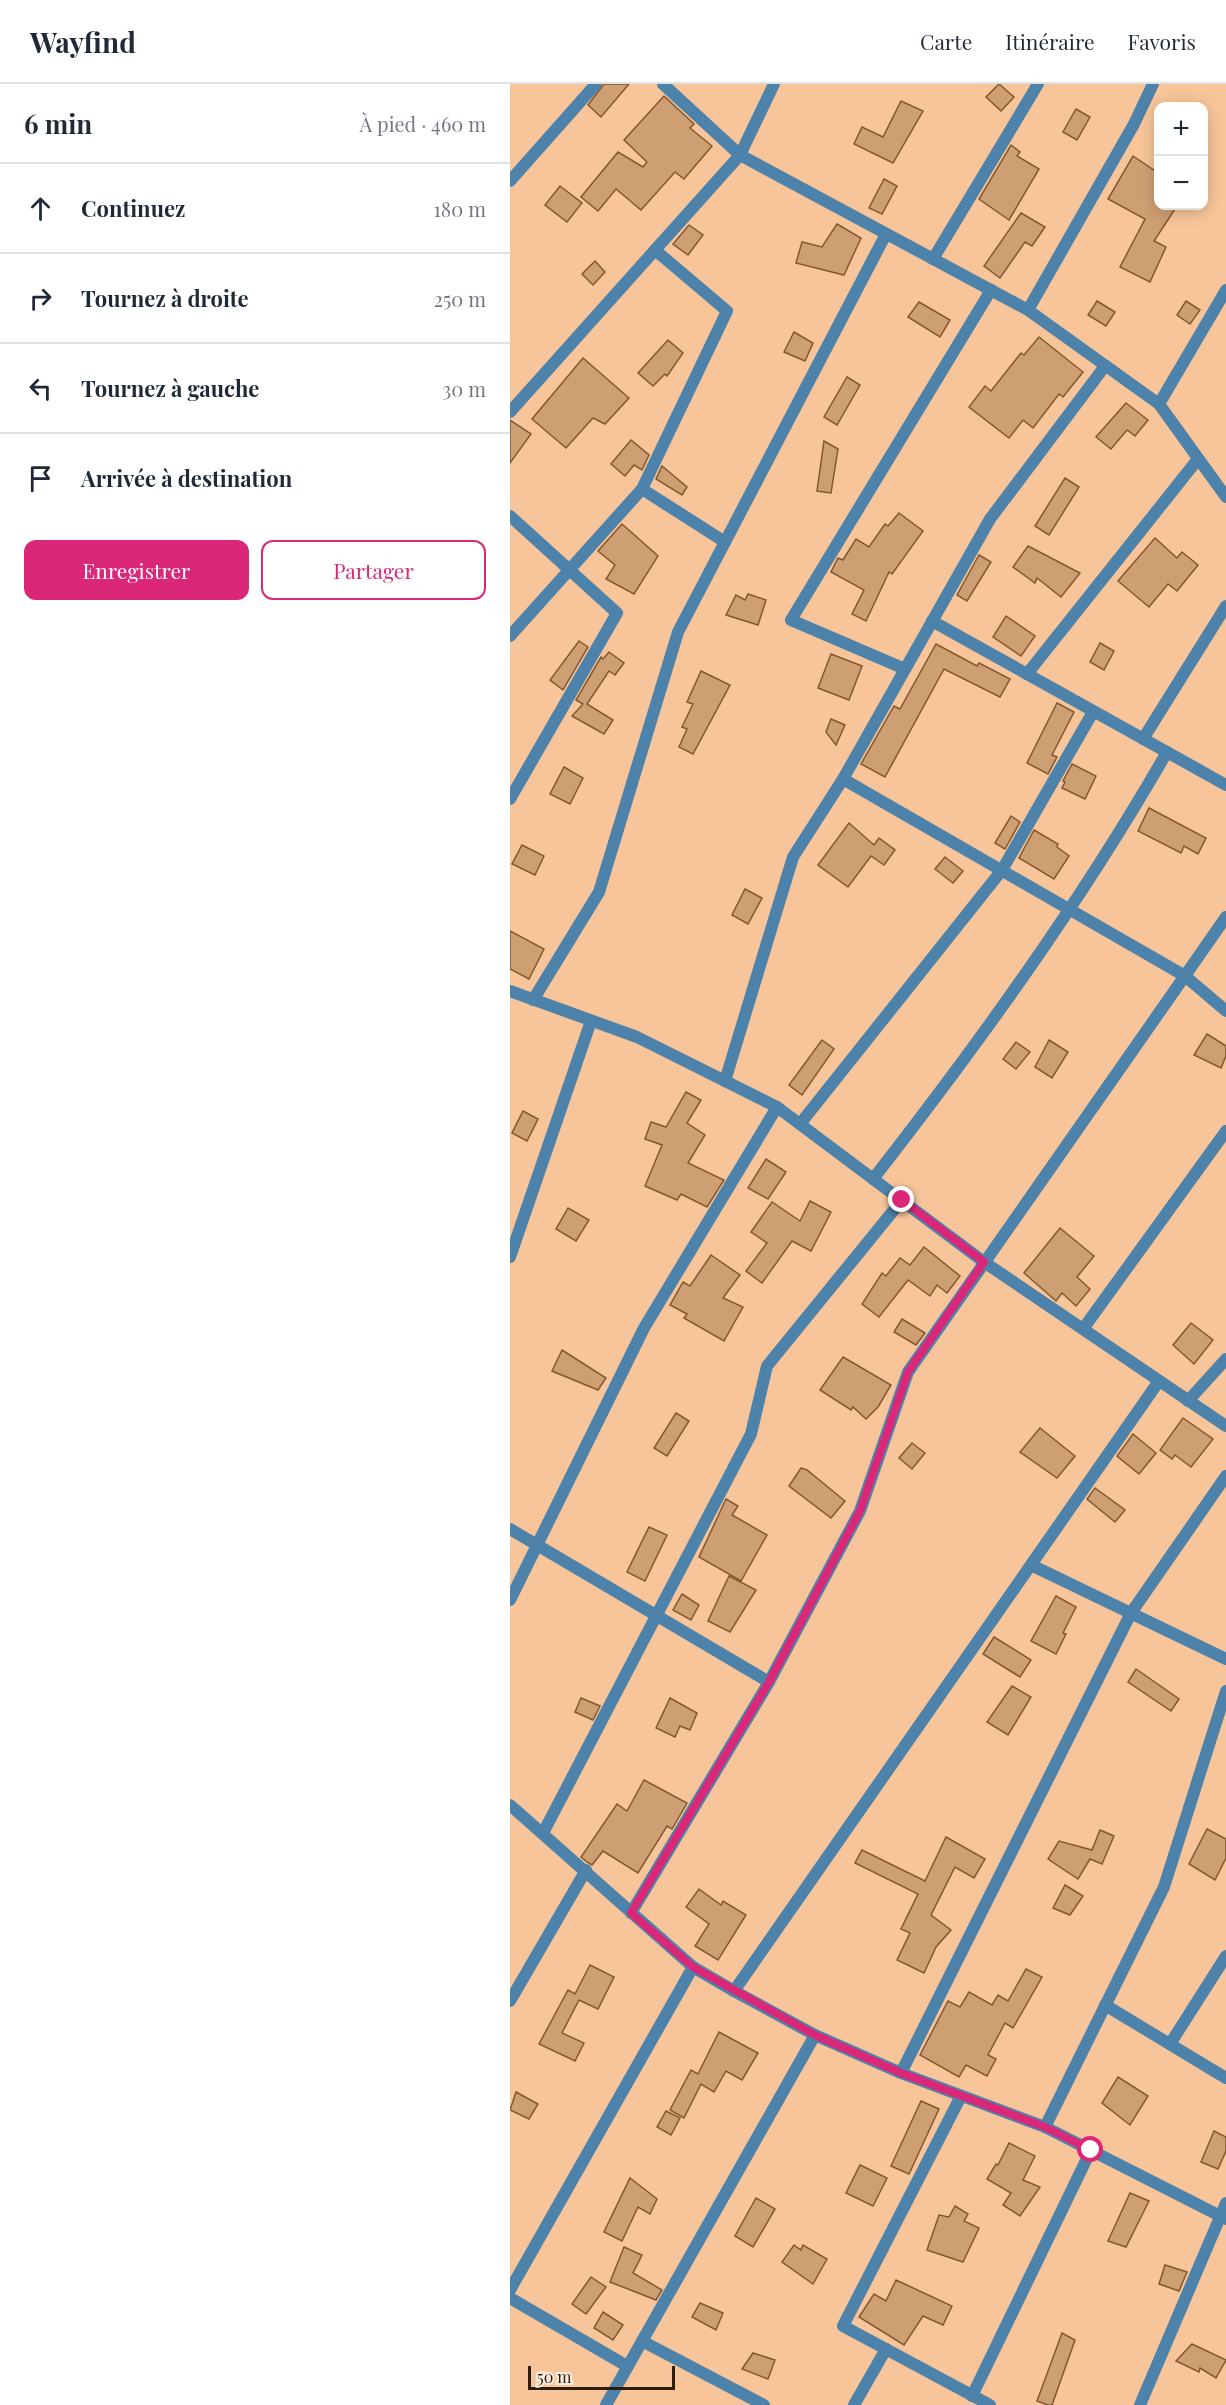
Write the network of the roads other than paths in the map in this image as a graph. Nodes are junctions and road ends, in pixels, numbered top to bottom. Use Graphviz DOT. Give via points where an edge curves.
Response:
graph roads {
  1 [pos="596,84"];
  2 [pos="663,84"];
  3 [pos="774,84"];
  4 [pos="1038,84"];
  5 [pos="1153,84"];
  6 [pos="740,155"];
  7 [pos="510,182"];
  8 [pos="886,234"];
  9 [pos="656,250"];
  10 [pos="933,259"];
  11 [pos="991,290"];
  12 [pos="1226,290"];
  13 [pos="1028,310"];
  14 [pos="1105,366"];
  15 [pos="1159,404"];
  16 [pos="510,412"];
  17 [pos="1198,459"];
  18 [pos="642,489"];
  19 [pos="1226,497"];
  20 [pos="510,516"];
  21 [pos="725,542"];
  22 [pos="569,570"];
  23 [pos="1226,606"];
  24 [pos="932,621"];
  25 [pos="510,636"];
  26 [pos="905,669"];
  27 [pos="1027,674"];
  28 [pos="1093,712"];
  29 [pos="1143,738"];
  30 [pos="1167,752"];
  31 [pos="843,779"];
  32 [pos="1226,785"];
  33 [pos="510,799"];
  34 [pos="1002,870"];
  35 [pos="1068,909"];
  36 [pos="1226,918"];
  37 [pos="1185,976"];
  38 [pos="510,991"];
  39 [pos="534,1000"];
  40 [pos="1226,1011"];
  41 [pos="591,1020"];
  42 [pos="725,1081"];
  43 [pos="777,1107"];
  44 [pos="800,1124"];
  45 [pos="1226,1131"];
  46 [pos="873,1179"];
  47 [pos="902,1200"];
  48 [pos="510,1257"];
  49 [pos="984,1262"];
  50 [pos="1083,1329"];
  51 [pos="1226,1359"];
  52 [pos="1159,1381"];
  53 [pos="1188,1401"];
  54 [pos="1226,1426"];
  55 [pos="1226,1476"];
  56 [pos="510,1529"];
  57 [pos="537,1545"];
  58 [pos="1031,1566"];
  59 [pos="510,1600"];
  60 [pos="1131,1614"];
  61 [pos="656,1616"];
  62 [pos="1226,1659"];
  63 [pos="769,1682"];
  64 [pos="1226,1691"];
  65 [pos="510,1806"];
  66 [pos="543,1833"];
  67 [pos="586,1870"];
  68 [pos="631,1913"];
  69 [pos="1226,1956"];
  70 [pos="693,1967"];
  71 [pos="734,1991"];
  72 [pos="510,2001"];
  73 [pos="1105,2005"];
  74 [pos="815,2035"];
  75 [pos="1170,2044"];
  76 [pos="901,2073"];
  77 [pos="1226,2078"];
  78 [pos="961,2096"];
  79 [pos="1045,2127"];
  80 [pos="1091,2150"];
  81 [pos="1226,2203"];
  82 [pos="1223,2218"];
  83 [pos="510,2290"];
  84 [pos="510,2298"];
  85 [pos="642,2340"];
  86 [pos="886,2349"];
  87 [pos="627,2366"];
  88 [pos="972,2396"];
  89 [pos="606,2405"];
  90 [pos="764,2405"];
  91 [pos="854,2405"];
  92 [pos="990,2405"];
  93 [pos="1140,2405"];
  1 -- 7 [label="street"];
  2 -- 6 [label="street"];
  3 -- 6 [label="street"];
  4 -- 10 [label="street"];
  5 -- 13 [label="street"];
  6 -- 8 [label="street"];
  6 -- 9 [label="street"];
  8 -- 10 [label="street"];
  8 -- 21 [label="street"];
  9 -- 16 [label="street"];
  9 -- 18 [label="street" via="727,311"];
  10 -- 11 [label="street"];
  11 -- 13 [label="street"];
  11 -- 26 [label="street" via="790,620"];
  12 -- 15 [label="street"];
  13 -- 14 [label="street"];
  14 -- 15 [label="street"];
  14 -- 24 [label="street" via="990,519"];
  15 -- 17 [label="street"];
  17 -- 19 [label="street"];
  17 -- 27 [label="street"];
  18 -- 21 [label="street"];
  18 -- 22 [label="street"];
  20 -- 22 [label="street"];
  21 -- 39 [label="street" via="678,632 600,892"];
  22 -- 25 [label="street"];
  22 -- 33 [label="street" via="617,614"];
  23 -- 29 [label="street"];
  24 -- 26 [label="street"];
  24 -- 27 [label="street"];
  26 -- 31 [label="street"];
  27 -- 28 [label="street"];
  28 -- 29 [label="street"];
  28 -- 34 [label="street"];
  29 -- 30 [label="street"];
  30 -- 32 [label="street"];
  30 -- 35 [label="street" via="1125,825"];
  31 -- 34 [label="street"];
  31 -- 42 [label="street" via="793,857"];
  34 -- 35 [label="street"];
  34 -- 44 [label="street"];
  35 -- 37 [label="street"];
  35 -- 46 [label="street" via="957,1072"];
  36 -- 37 [label="street"];
  37 -- 40 [label="street"];
  37 -- 49 [label="street"];
  38 -- 39 [label="street"];
  39 -- 41 [label="street"];
  41 -- 42 [label="street" via="637,1037"];
  41 -- 48 [label="street"];
  42 -- 43 [label="street"];
  43 -- 44 [label="street"];
  43 -- 57 [label="street" via="644,1328"];
  44 -- 46 [label="street"];
  45 -- 50 [label="street"];
  46 -- 47 [label="street"];
  47 -- 49 [label="street"];
  47 -- 61 [label="street" via="767,1366 751,1434"];
  49 -- 50 [label="street"];
  49 -- 63 [label="street" via="908,1372 860,1511"];
  50 -- 52 [label="street"];
  51 -- 53 [label="street"];
  52 -- 53 [label="street"];
  52 -- 58 [label="street"];
  53 -- 54 [label="street"];
  55 -- 60 [label="street"];
  56 -- 57 [label="street"];
  57 -- 59 [label="street"];
  57 -- 61 [label="street"];
  58 -- 60 [label="street"];
  58 -- 71 [label="street"];
  60 -- 62 [label="street"];
  60 -- 76 [label="street"];
  61 -- 63 [label="street"];
  61 -- 66 [label="street"];
  63 -- 68 [label="street"];
  64 -- 73 [label="street" via="1164,1887"];
  65 -- 66 [label="street"];
  66 -- 67 [label="street"];
  67 -- 68 [label="street"];
  67 -- 72 [label="street"];
  68 -- 70 [label="street"];
  69 -- 75 [label="street"];
  70 -- 71 [label="street"];
  70 -- 83 [label="street"];
  71 -- 74 [label="street"];
  73 -- 75 [label="street"];
  73 -- 79 [label="street"];
  74 -- 76 [label="street"];
  74 -- 85 [label="street"];
  75 -- 77 [label="street"];
  76 -- 78 [label="street"];
  78 -- 79 [label="street"];
  78 -- 86 [label="street" via="843,2326"];
  79 -- 80 [label="street"];
  80 -- 82 [label="street"];
  80 -- 88 [label="street"];
  81 -- 82 [label="street"];
  82 -- 93 [label="street"];
  84 -- 87 [label="street"];
  85 -- 87 [label="street"];
  85 -- 90 [label="street"];
  86 -- 88 [label="street"];
  86 -- 91 [label="street"];
  87 -- 89 [label="street"];
  88 -- 92 [label="street"];
}
